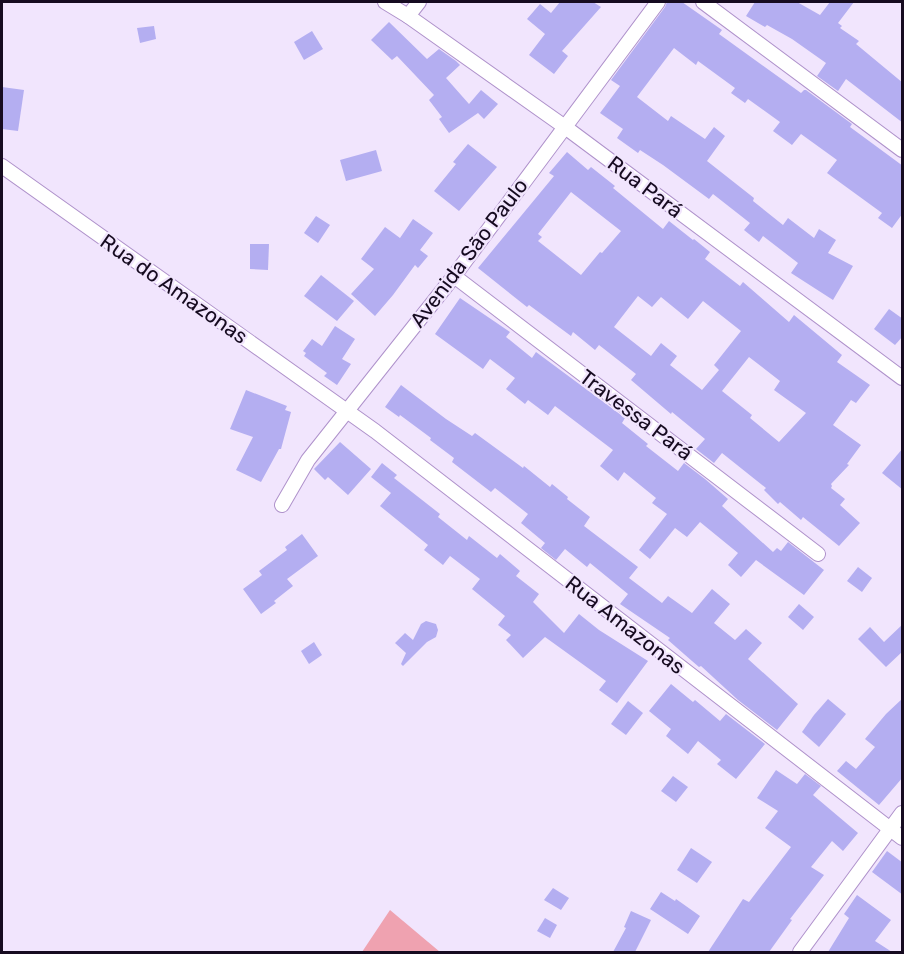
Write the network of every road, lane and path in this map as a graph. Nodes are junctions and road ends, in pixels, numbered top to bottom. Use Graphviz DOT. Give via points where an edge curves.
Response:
graph roads {
  1 [pos="385,2"];
  2 [pos="419,2"];
  3 [pos="658,2"];
  4 [pos="703,2"];
  5 [pos="408,16"];
  6 [pos="565,127"];
  7 [pos="903,150"];
  8 [pos="2,166"];
  9 [pos="454,276"];
  10 [pos="903,378"];
  11 [pos="347,412"];
  12 [pos="282,505"];
  13 [pos="818,554"];
  14 [pos="903,813"];
  15 [pos="890,829"];
  16 [pos="903,838"];
  17 [pos="800,952"];
  1 -- 5 [label="street, Rua Pará"];
  2 -- 5 [label="street"];
  3 -- 6 [label="street, Avenida São Paulo"];
  4 -- 7 [label="street"];
  5 -- 6 [label="street, Rua Pará"];
  6 -- 9 [label="street, Avenida São Paulo"];
  6 -- 10 [label="street, Rua Pará"];
  8 -- 11 [label="street, Rua do Amazonas"];
  9 -- 11 [label="street, Avenida São Paulo"];
  9 -- 13 [label="street, Travessa Pará"];
  11 -- 12 [label="street, Avenida São Paulo" via="308,460"];
  11 -- 15 [label="street, Rua Amazonas"];
  14 -- 15 [label="street"];
  15 -- 16 [label="street, Rua Amazonas"];
  15 -- 17 [label="street"];
}
